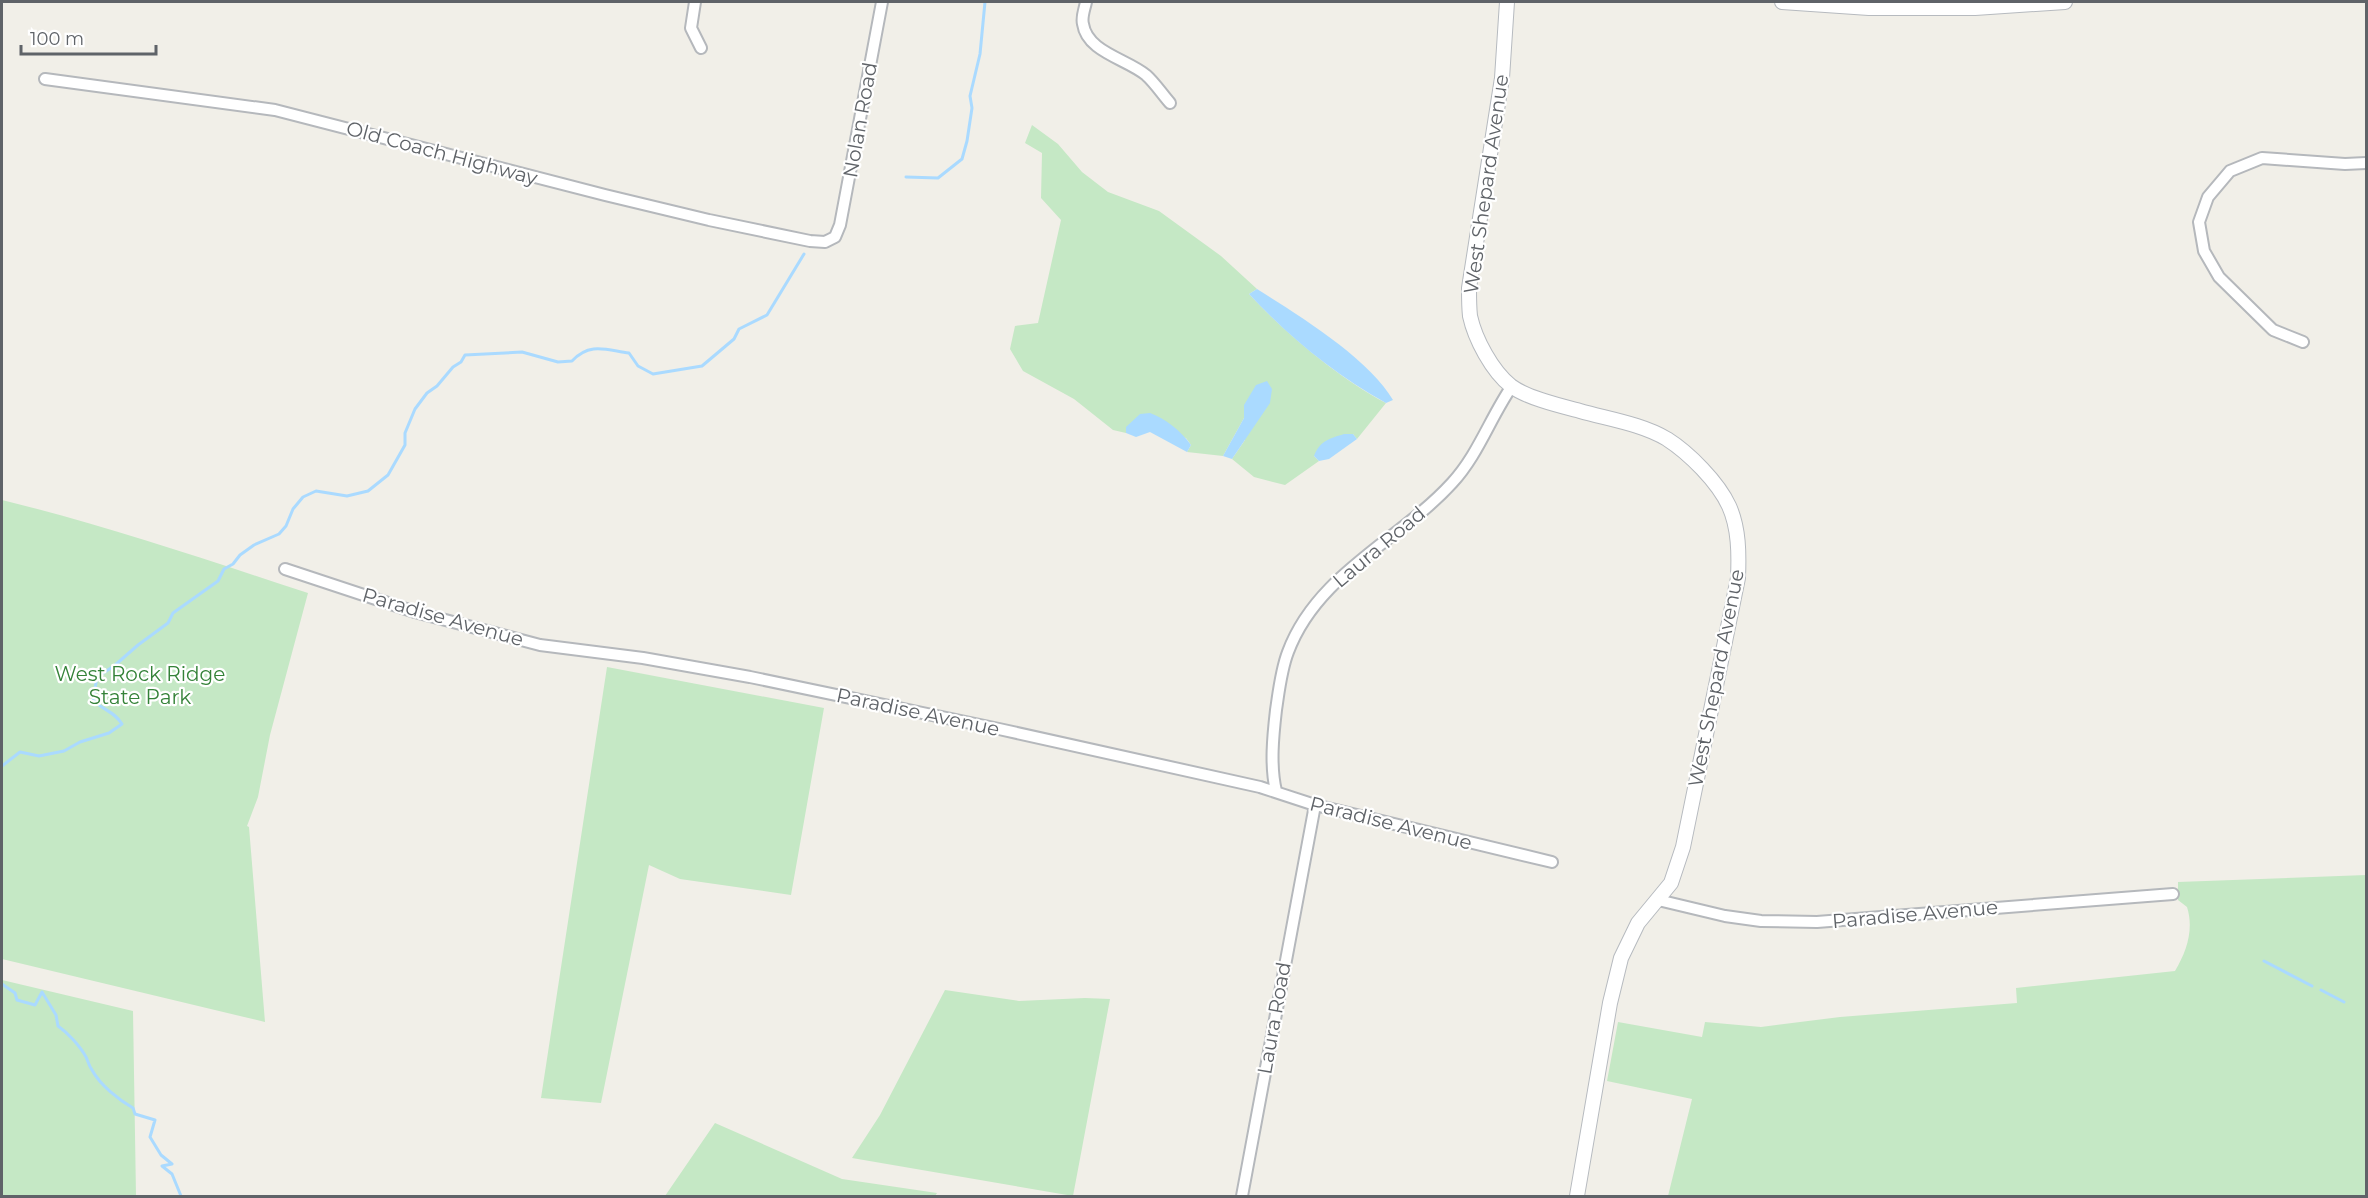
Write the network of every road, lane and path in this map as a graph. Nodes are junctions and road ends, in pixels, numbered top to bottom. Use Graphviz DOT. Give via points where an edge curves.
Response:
graph roads {
  1 [pos="695,2"];
  2 [pos="882,2"];
  3 [pos="1086,2"];
  4 [pos="1507,2"];
  5 [pos="1782,2"];
  6 [pos="2065,2"];
  7 [pos="701,48"];
  8 [pos="45,79"];
  9 [pos="1170,104"];
  10 [pos="2367,163"];
  11 [pos="834,237"];
  12 [pos="2303,342"];
  13 [pos="1512,387"];
  14 [pos="285,569"];
  15 [pos="1276,791"];
  16 [pos="1315,805"];
  17 [pos="1552,862"];
  18 [pos="2173,894"];
  19 [pos="1658,900"];
  20 [pos="1242,1197"];
  21 [pos="1576,1197"];
  1 -- 7 [label="street" via="691,28"];
  2 -- 11 [label="street, Nolan Road" via="849,181"];
  3 -- 9 [label="street" via="1082,23 1086,37 1147,76"];
  4 -- 13 [label="street, West Shepard Avenue" via="1502,78 1469,288 1470,316 1481,344 1493,366"];
  5 -- 6 [label="street" via="1869,8 1975,8"];
  8 -- 11 [label="street, Old Coach Highway" via="275,110 709,220 810,241 825,242"];
  10 -- 12 [label="street" via="2262,158 2230,171 2208,197 2199,222 2204,251 2219,277 2273,330"];
  13 -- 15 [label="street, Laura Road" via="1459,476 1340,577 1298,630 1280,682 1272,773"];
  13 -- 19 [label="street, West Shepard Avenue" via="1666,438 1691,458 1729,506 1738,540 1738,578 1683,848 1671,882"];
  14 -- 15 [label="street, Paradise Avenue" via="415,612 540,645 643,658 795,686"];
  15 -- 16 [label="street, Paradise Avenue"];
  16 -- 17 [label="street, Paradise Avenue"];
  16 -- 20 [label="street, Laura Road"];
  18 -- 19 [label="street, Paradise Avenue" via="1817,922 1761,921"];
  19 -- 21 [label="street, West Shepard Avenue" via="1638,923 1621,958"];
}
